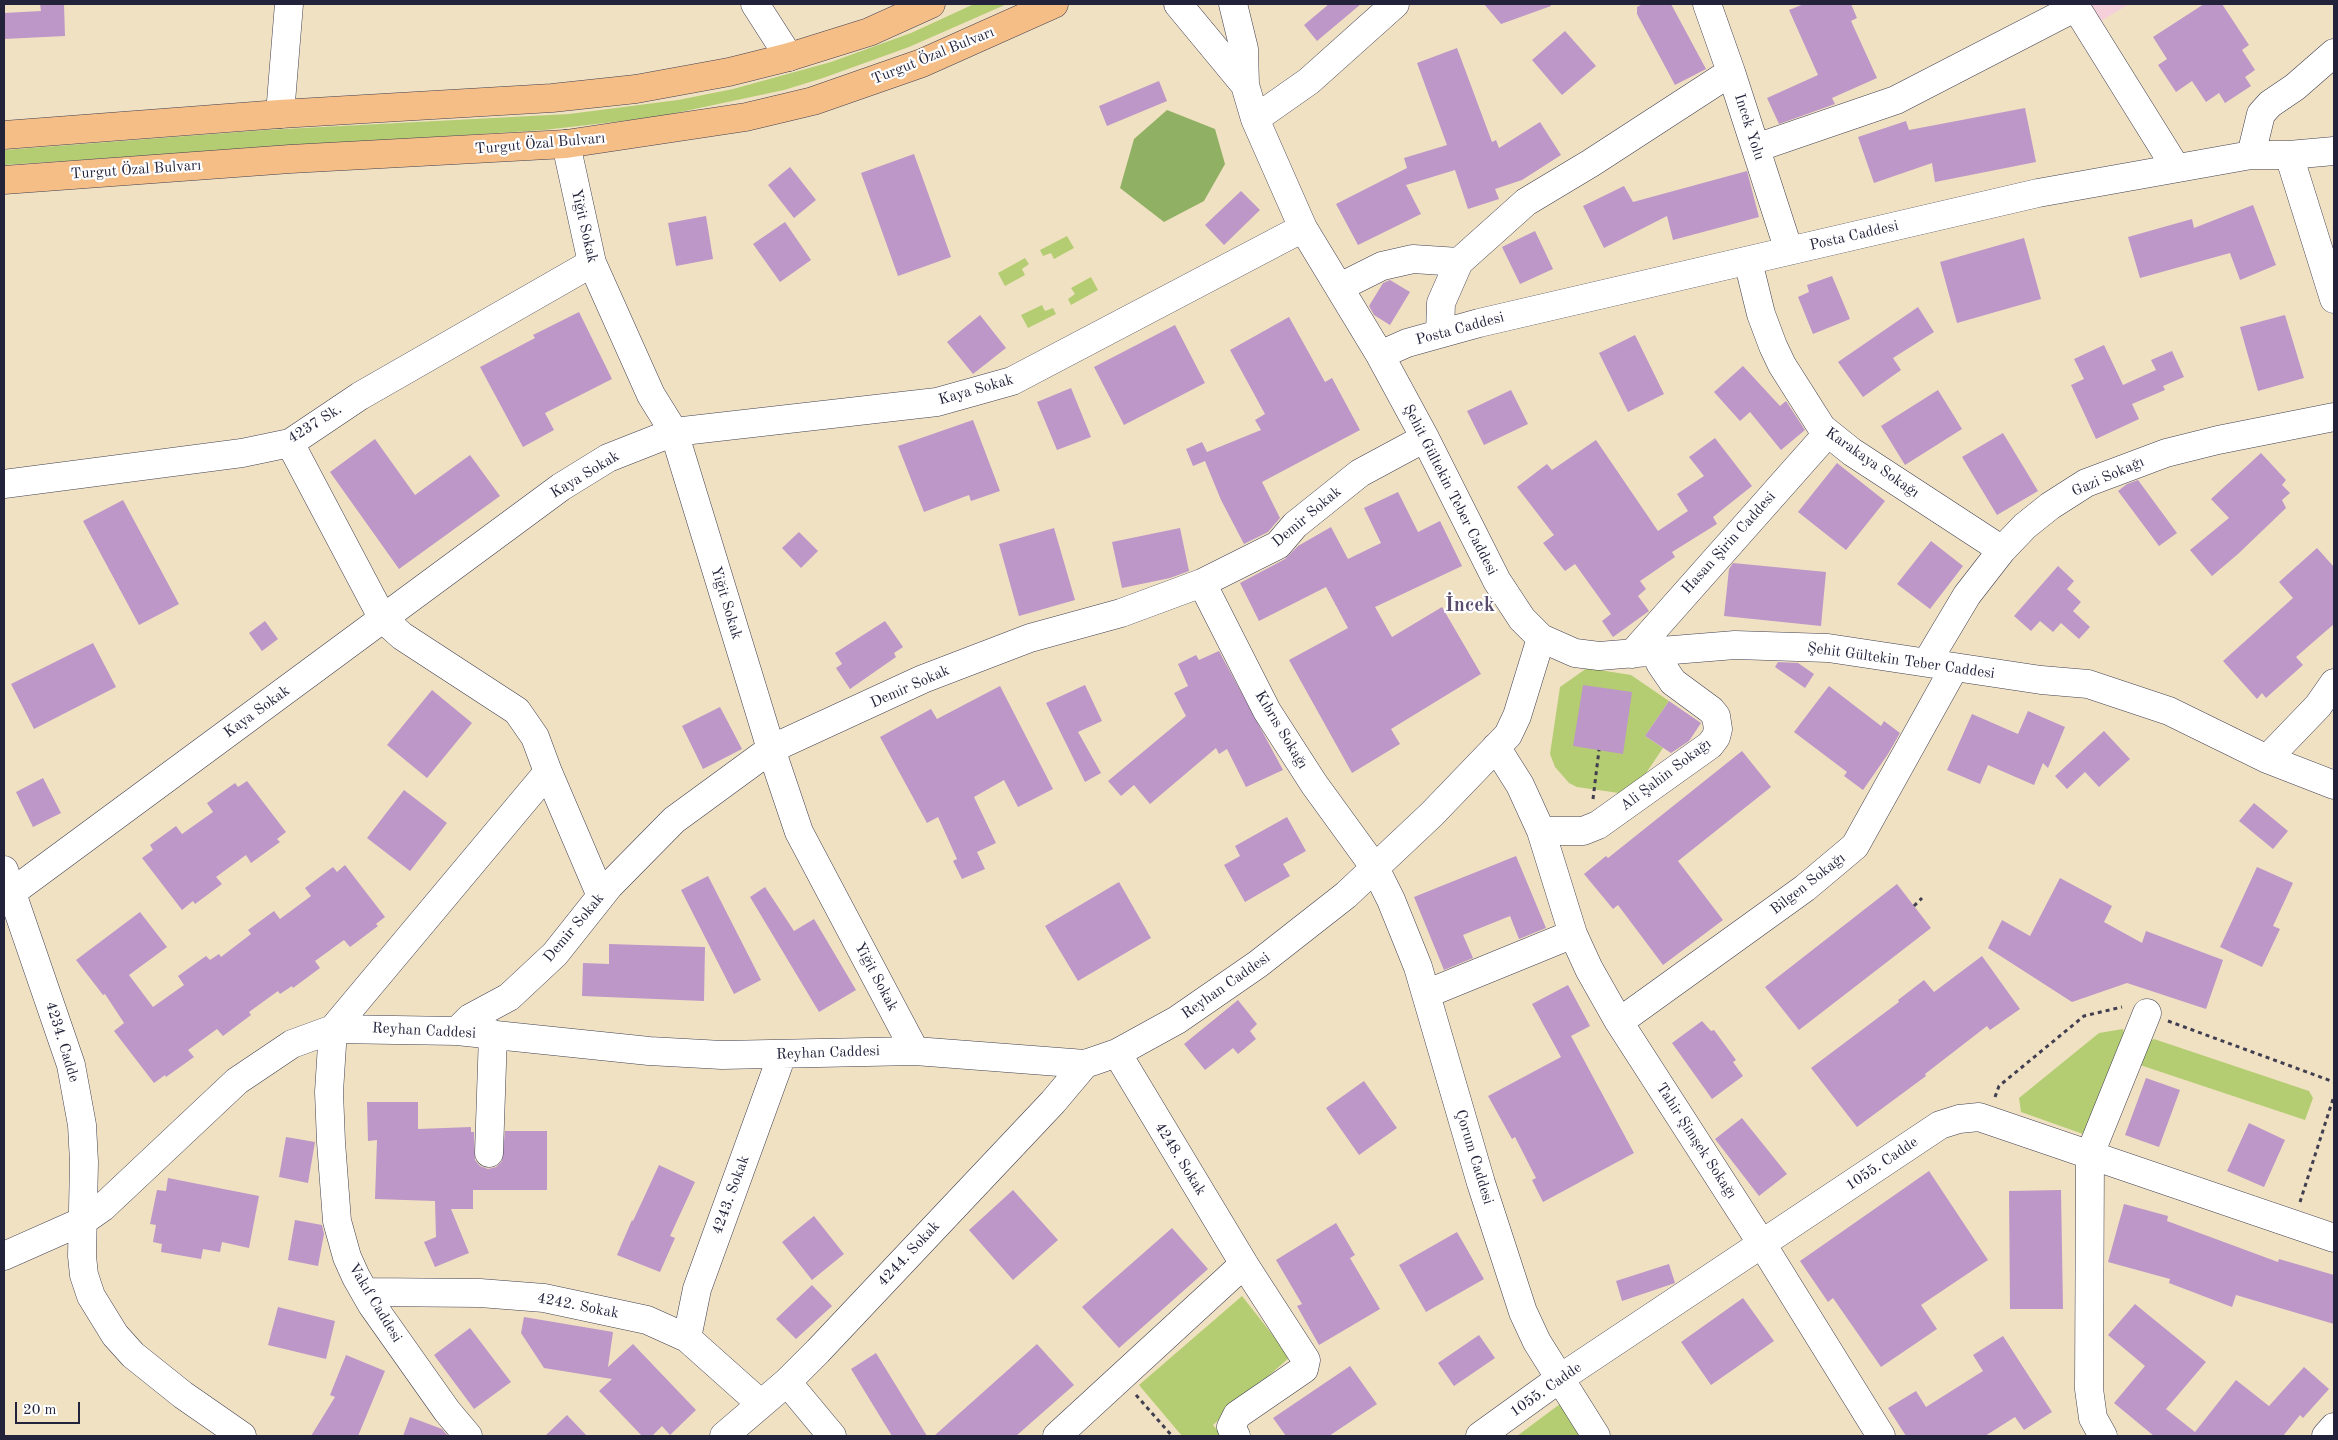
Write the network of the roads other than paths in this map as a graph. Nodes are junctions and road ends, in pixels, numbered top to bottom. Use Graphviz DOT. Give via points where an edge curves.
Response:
graph roads {
  1 [pos="288,4"];
  2 [pos="755,4"];
  3 [pos="931,4"];
  4 [pos="1054,4"];
  5 [pos="1178,4"];
  6 [pos="1233,4"];
  7 [pos="1395,4"];
  8 [pos="1707,4"];
  9 [pos="2075,6"];
  10 [pos="2334,53"];
  11 [pos="789,57"];
  12 [pos="1731,72"];
  13 [pos="1244,85"];
  14 [pos="280,114"];
  15 [pos="1255,119"];
  16 [pos="4,135"];
  17 [pos="566,144"];
  18 [pos="1756,148"];
  19 [pos="2334,151"];
  20 [pos="2251,155"];
  21 [pos="2289,155"];
  22 [pos="2176,168"];
  23 [pos="4,180"];
  24 [pos="1302,228"];
  25 [pos="1789,251"];
  26 [pos="1748,261"];
  27 [pos="1459,262"];
  28 [pos="592,263"];
  29 [pos="1340,286"];
  30 [pos="2334,299"];
  31 [pos="1440,333"];
  32 [pos="1380,355"];
  33 [pos="2334,417"];
  34 [pos="674,432"];
  35 [pos="1827,434"];
  36 [pos="1425,438"];
  37 [pos="290,443"];
  38 [pos="4,484"];
  39 [pos="2002,550"];
  40 [pos="1202,583"];
  41 [pos="383,619"];
  42 [pos="1541,638"];
  43 [pos="1645,653"];
  44 [pos="1927,662"];
  45 [pos="1954,668"];
  46 [pos="2334,683"];
  47 [pos="1496,747"];
  48 [pos="771,749"];
  49 [pos="2267,759"];
  50 [pos="548,772"];
  51 [pos="2334,784"];
  52 [pos="1541,831"];
  53 [pos="1375,868"];
  54 [pos="7,881"];
  55 [pos="601,896"];
  56 [pos="1574,934"];
  57 [pos="1426,994"];
  58 [pos="2147,1013"];
  59 [pos="1619,1022"];
  60 [pos="333,1029"];
  61 [pos="457,1031"];
  62 [pos="493,1034"];
  63 [pos="915,1051"];
  64 [pos="1117,1053"];
  65 [pos="782,1055"];
  66 [pos="1085,1064"];
  67 [pos="489,1153"];
  68 [pos="2090,1154"];
  69 [pos="83,1222"];
  70 [pos="2334,1238"];
  71 [pos="1762,1244"];
  72 [pos="4,1256"];
  73 [pos="1244,1264"];
  74 [pos="365,1292"];
  75 [pos="687,1338"];
  76 [pos="1560,1379"];
  77 [pos="787,1382"];
  78 [pos="760,1404"];
  79 [pos="2334,1426"];
  80 [pos="242,1436"];
  81 [pos="468,1436"];
  82 [pos="724,1436"];
  83 [pos="832,1436"];
  84 [pos="1057,1436"];
  85 [pos="1236,1436"];
  86 [pos="1480,1436"];
  87 [pos="1596,1436"];
  88 [pos="1881,1436"];
  89 [pos="2103,1436"];
  90 [pos="2326,1436"];
  1 -- 14 [label="street"];
  2 -- 11 [label="street"];
  3 -- 11 [label="main road" via="869,32"];
  4 -- 17 [label="main road, Turgut Özal Bulvarı" via="922,63 813,101 746,117"];
  5 -- 13 [label="street"];
  6 -- 13 [label="street" via="1244,49"];
  7 -- 15 [label="street" via="1309,81"];
  8 -- 12 [label="street, Incek Yolu"];
  9 -- 18 [label="street" via="1896,100"];
  9 -- 22 [label="street"];
  10 -- 20 [label="street" via="2261,114"];
  11 -- 14 [label="main road" via="683,81 598,94"];
  12 -- 18 [label="street, Incek Yolu"];
  12 -- 27 [label="street" via="1526,202"];
  13 -- 15 [label="street, Şehit Gültekin Teber Caddesi"];
  14 -- 16 [label="main road"];
  15 -- 24 [label="street, Şehit Gültekin Teber Caddesi"];
  17 -- 23 [label="main road, Turgut Özal Bulvarı" via="290,159"];
  17 -- 28 [label="street, Yiğit Sokak"];
  18 -- 25 [label="street, Incek Yolu"];
  19 -- 21 [label="street, Posta Caddesi"];
  20 -- 21 [label="street, Posta Caddesi"];
  20 -- 22 [label="street, Posta Caddesi"];
  21 -- 30 [label="street"];
  22 -- 25 [label="street, Posta Caddesi" via="2038,193"];
  24 -- 29 [label="street, Şehit Gültekin Teber Caddesi"];
  24 -- 34 [label="street, Kaya Sokak" via="1012,381 937,402"];
  25 -- 26 [label="street, Posta Caddesi"];
  26 -- 31 [label="street, Posta Caddesi"];
  26 -- 35 [label="street, Karakaya Sokağı" via="1773,346 1790,379"];
  27 -- 29 [label="street" via="1413,259 1382,266"];
  27 -- 31 [label="street" via="1441,303"];
  28 -- 34 [label="street, Yiğit Sokak" via="651,395"];
  28 -- 37 [label="street, 4237 Sk." via="360,396"];
  29 -- 32 [label="street, Şehit Gültekin Teber Caddesi"];
  31 -- 32 [label="street, Posta Caddesi"];
  32 -- 36 [label="street, Şehit Gültekin Teber Caddesi"];
  33 -- 39 [label="street, Gazi Sokağı" via="2218,440 2119,469 2050,506"];
  34 -- 41 [label="street, Kaya Sokak" via="608,458 561,488"];
  34 -- 48 [label="street, Yiğit Sokak"];
  35 -- 39 [label="street, Karakaya Sokağı"];
  35 -- 43 [label="street, Hasan Şirin Caddesi"];
  36 -- 40 [label="street, Demir Sokak" via="1360,473 1295,525 1278,545"];
  36 -- 42 [label="street, Şehit Gültekin Teber Caddesi" via="1497,581 1522,619"];
  37 -- 38 [label="street, 4237 Sk." via="242,454"];
  37 -- 41 [label="street"];
  39 -- 44 [label="street, Gazi Sokağı" via="1967,595"];
  40 -- 48 [label="street, Demir Sokak" via="1121,613 1012,644 923,680"];
  40 -- 53 [label="street, Kıbrıs Sokağı" via="1266,711"];
  41 -- 50 [label="street" via="402,636 517,711 535,737"];
  41 -- 54 [label="street, Kaya Sokak"];
  42 -- 43 [label="street, Şehit Gültekin Teber Caddesi" via="1575,653 1599,656"];
  42 -- 47 [label="street, Reyhan Caddesi" via="1517,716 1508,735"];
  43 -- 44 [label="street, Şehit Gültekin Teber Caddesi" via="1735,645 1828,648"];
  43 -- 52 [label="street, Ali Şahin Sokağı" via="1660,664 1673,682 1711,710 1716,716 1716,736 1710,745 1590,829"];
  44 -- 45 [label="street, Şehit Gültekin Teber Caddesi"];
  45 -- 49 [label="street, Şehit Gültekin Teber Caddesi" via="2088,684 2169,711"];
  45 -- 59 [label="street, Bilgen Sokağı" via="1855,846 1805,888"];
  46 -- 49 [label="street" via="2318,706"];
  47 -- 52 [label="street, Tahir Şimşek Sokağı" via="1520,785"];
  47 -- 53 [label="street, Reyhan Caddesi"];
  48 -- 55 [label="street, Demir Sokak" via="674,820"];
  48 -- 63 [label="street, Yiğit Sokak" via="799,832"];
  49 -- 51 [label="street, Şehit Gültekin Teber Caddesi"];
  50 -- 55 [label="street"];
  50 -- 60 [label="street"];
  52 -- 56 [label="street, Tahir Şimşek Sokağı"];
  53 -- 57 [label="street, Çorum Caddesi" via="1404,929"];
  53 -- 64 [label="street, Reyhan Caddesi" via="1346,895 1213,997"];
  54 -- 69 [label="street, 4234. Cadde" via="71,1065 82,1125"];
  55 -- 61 [label="street, Demir Sokak" via="555,954 509,997 470,1018"];
  56 -- 57 [label="street"];
  56 -- 59 [label="street, Tahir Şimşek Sokağı" via="1589,969"];
  57 -- 76 [label="street, Çorum Caddesi" via="1520,1303 1537,1342"];
  58 -- 68 [label="street"];
  59 -- 71 [label="street, Tahir Şimşek Sokağı"];
  60 -- 61 [label="street, Reyhan Caddesi"];
  60 -- 69 [label="street, Reyhan Caddesi" via="292,1044 237,1081"];
  60 -- 74 [label="street, Vakıf Caddesi" via="329,1092 335,1203 347,1257"];
  61 -- 62 [label="street, Reyhan Caddesi"];
  62 -- 65 [label="street, Reyhan Caddesi" via="649,1051"];
  62 -- 67 [label="street"];
  63 -- 65 [label="street, Reyhan Caddesi"];
  63 -- 66 [label="street, Reyhan Caddesi"];
  64 -- 66 [label="street, Reyhan Caddesi"];
  64 -- 73 [label="street, 4248. Sokak"];
  65 -- 75 [label="street, 4243. Sokak" via="697,1289"];
  66 -- 77 [label="street, 4244. Sokak" via="1053,1102"];
  68 -- 70 [label="street, 1055. Cadde"];
  68 -- 71 [label="street, 1055. Cadde" via="1979,1117 1940,1124"];
  68 -- 89 [label="street" via="2089,1389 2093,1418"];
  69 -- 72 [label="street, Reyhan Caddesi"];
  69 -- 80 [label="street, 4234. Cadde" via="84,1275 91,1296 115,1335 154,1373"];
  71 -- 76 [label="street, 1055. Cadde"];
  71 -- 88 [label="street, Tahir Şimşek Sokağı"];
  73 -- 84 [label="street"];
  73 -- 85 [label="street, 4248. Sokak" via="1306,1360 1304,1369 1238,1415 1231,1427"];
  74 -- 75 [label="street, 4242. Sokak" via="480,1293 544,1298 647,1320"];
  74 -- 81 [label="street, Vakıf Caddesi" via="447,1411"];
  75 -- 78 [label="street, 4242. Sokak"];
  76 -- 86 [label="street, 1055. Cadde"];
  76 -- 87 [label="street, Çorum Caddesi"];
  77 -- 78 [label="street, 4244. Sokak"];
  77 -- 83 [label="street"];
  78 -- 82 [label="street, 4244. Sokak"];
  79 -- 90 [label="street"];
}
